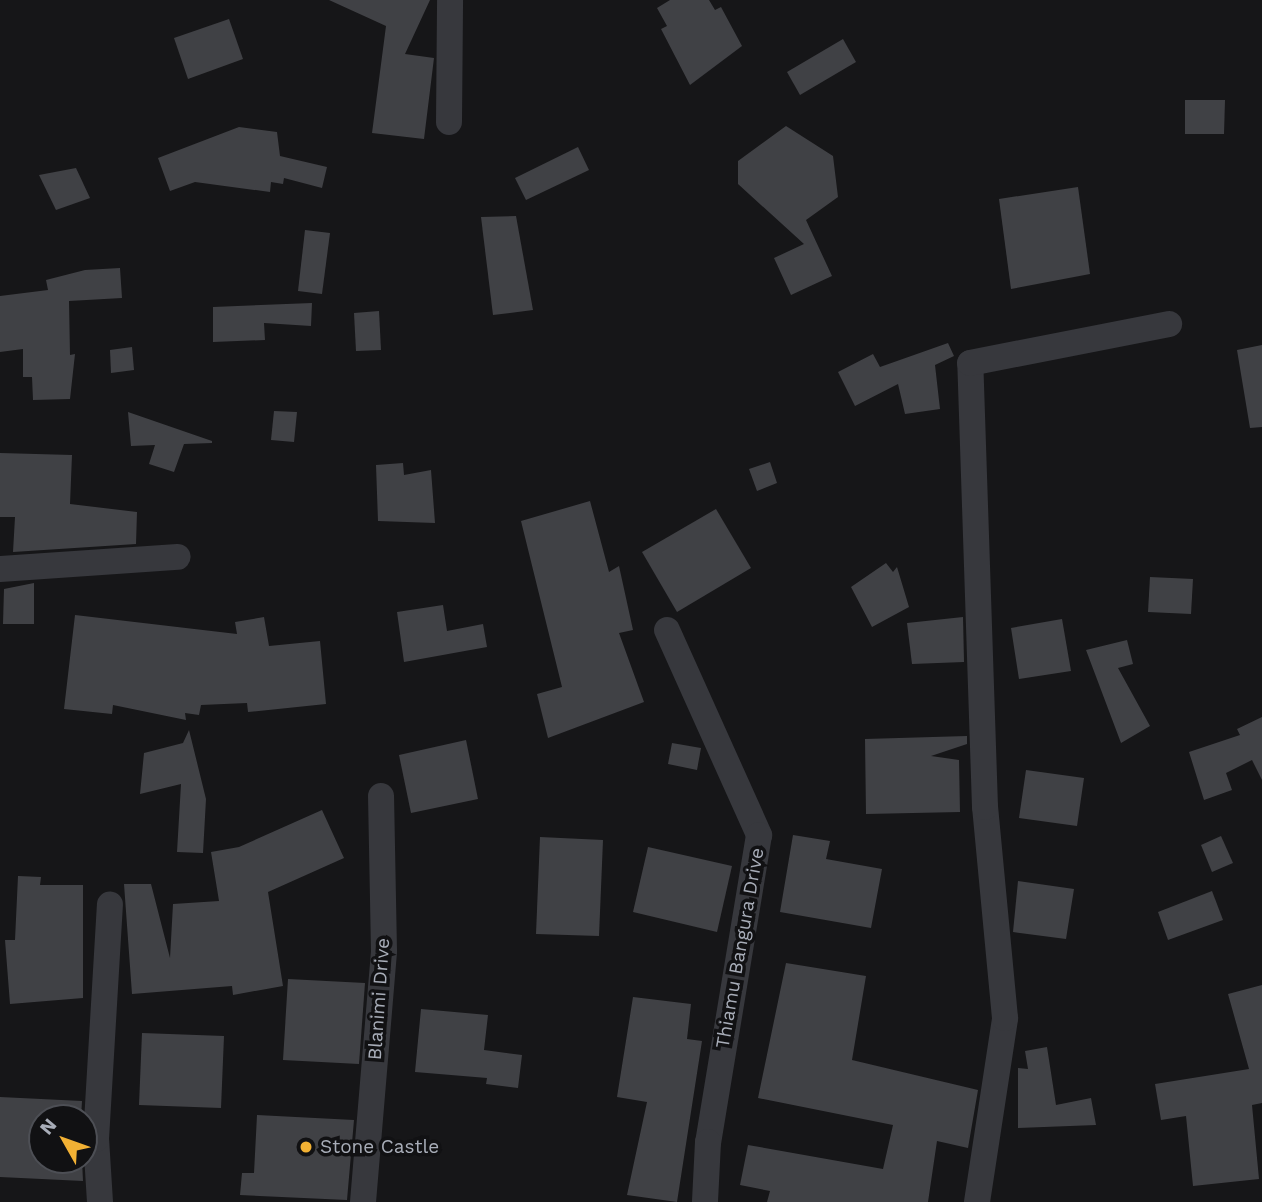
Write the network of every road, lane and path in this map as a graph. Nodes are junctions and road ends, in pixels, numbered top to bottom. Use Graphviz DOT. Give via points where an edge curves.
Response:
graph roads {
  1 [pos="450,0"];
  2 [pos="449,122"];
  3 [pos="1169,324"];
  4 [pos="178,557"];
  5 [pos="0,569"];
  6 [pos="667,629"];
  7 [pos="381,796"];
  8 [pos="110,904"];
  9 [pos="100,1202"];
  10 [pos="363,1202"];
  11 [pos="705,1202"];
  12 [pos="977,1202"];
  1 -- 2 [label="street"];
  3 -- 12 [label="street" via="970,363 985,807 1005,1018"];
  4 -- 5 [label="street"];
  6 -- 11 [label="street, Thiamu Bangura Drive" via="759,835 708,1142"];
  7 -- 10 [label="street, Blanimi Drive" via="384,951"];
  8 -- 9 [label="street" via="96,1139"];
}
